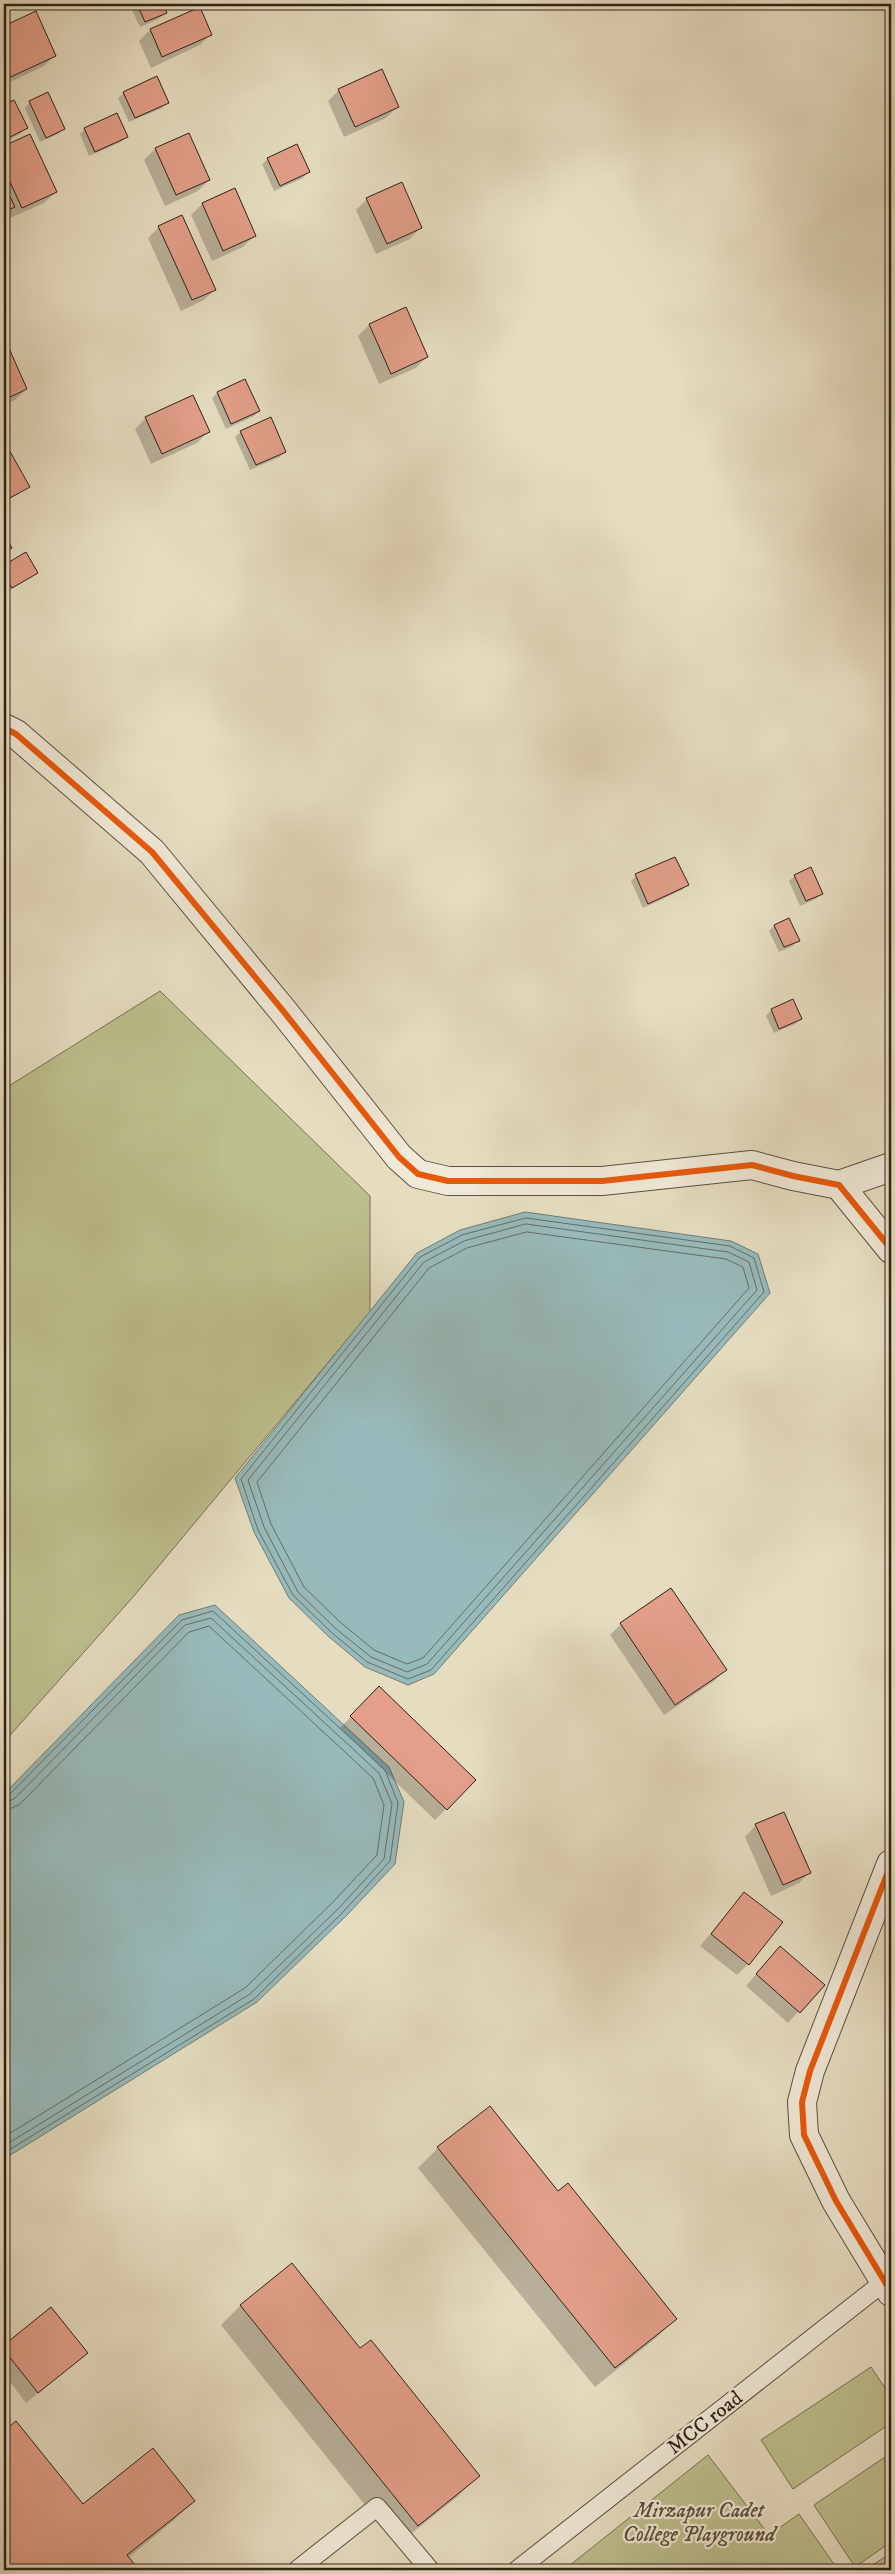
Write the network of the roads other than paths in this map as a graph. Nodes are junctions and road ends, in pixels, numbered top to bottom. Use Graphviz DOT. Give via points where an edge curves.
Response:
graph roads {
  1 [pos="4,728"];
  2 [pos="891,1167"];
  3 [pos="840,1185"];
  4 [pos="891,1249"];
  5 [pos="891,1864"];
  6 [pos="884,1903"];
  7 [pos="889,2283"];
  8 [pos="297,2570"];
  9 [pos="430,2570"];
  10 [pos="517,2570"];
  1 -- 3 [label="street" via="16,734 152,852 399,1157 418,1174 448,1181 602,1181 752,1166"];
  2 -- 3 [label="street"];
  3 -- 4 [label="street"];
  5 -- 6 [label="street"];
  6 -- 7 [label="street" via="810,2071 802,2102 804,2135 817,2164"];
  7 -- 10 [label="lane, MCC road"];
  8 -- 9 [label="lane" via="377,2507"];
}
